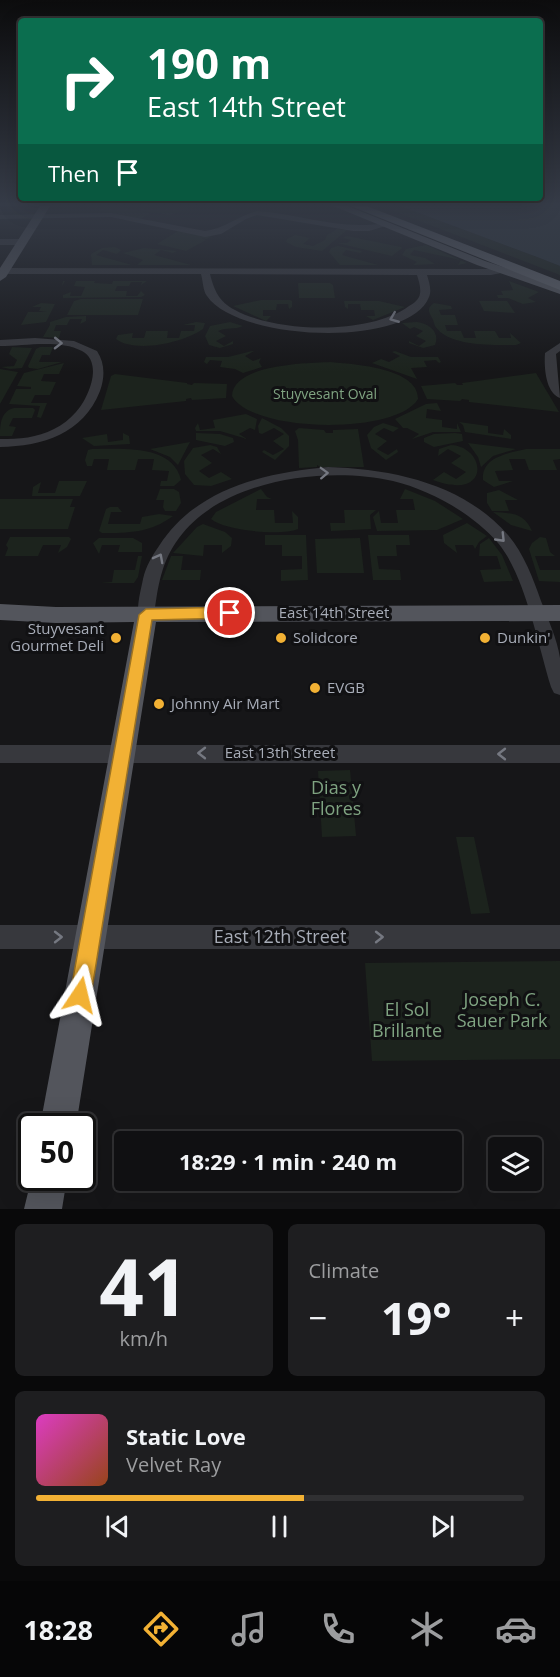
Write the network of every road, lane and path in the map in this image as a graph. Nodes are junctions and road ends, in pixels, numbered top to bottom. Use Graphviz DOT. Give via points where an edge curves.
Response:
graph roads {
  1 [pos="11,259"];
  2 [pos="472,259"];
  3 [pos="484,259"];
  4 [pos="489,259"];
  5 [pos="507,259"];
  6 [pos="503,270"];
  7 [pos="1,273"];
  8 [pos="205,274"];
  9 [pos="422,274"];
  10 [pos="560,280"];
  11 [pos="534,282"];
  12 [pos="560,288"];
  13 [pos="560,295"];
  14 [pos="0,343"];
  15 [pos="560,346"];
  16 [pos="560,394"];
  17 [pos="0,443"];
  18 [pos="0,612"];
  19 [pos="536,613"];
  20 [pos="560,613"];
  21 [pos="146,615"];
  22 [pos="560,687"];
  23 [pos="123,753"];
  24 [pos="560,753"];
  25 [pos="0,754"];
  26 [pos="0,937"];
  27 [pos="560,937"];
  28 [pos="90,938"];
  29 [pos="59,1113"];
  30 [pos="46,1191"];
  31 [pos="43,1209"];
  1 -- 7 [label="main road"];
  2 -- 6 [label="main road"];
  3 -- 6 [label="main road"];
  4 -- 12 [label="highway"];
  5 -- 10 [label="highway"];
  6 -- 9 [label="street"];
  6 -- 11 [label="main road"];
  7 -- 8 [label="street"];
  8 -- 9 [label="street"];
  9 -- 8 [label="street, one-way" via="426,290 421,302 398,316 359,327 313,329 267,325 236,316 210,296"];
  11 -- 12 [label="main road"];
  11 -- 13 [label="main road"];
  14 -- 17 [label="street, one-way" via="81,345 93,353 98,371 87,407 71,425 39,440"];
  15 -- 16 [label="street" via="550,353 549,365"];
  18 -- 21 [label="main road, East 14th Street"];
  19 -- 20 [label="main road, East 14th Street"];
  19 -- 21 [label="main road, East 14th Street"];
  21 -- 19 [label="street, one-way" via="158,560 177,532 201,510 229,493 261,481 333,472 393,477 433,491 465,509 510,548"];
  19 -- 22 [label="street"];
  21 -- 23 [label="main road"];
  24 -- 23 [label="street, East 13th Street, one-way"];
  23 -- 25 [label="street, East 13th Street"];
  23 -- 28 [label="main road"];
  26 -- 28 [label="street, East 12th Street, one-way"];
  28 -- 27 [label="street, East 12th Street, one-way"];
  28 -- 29 [label="main road"];
  30 -- 31 [label="main road"];
}
